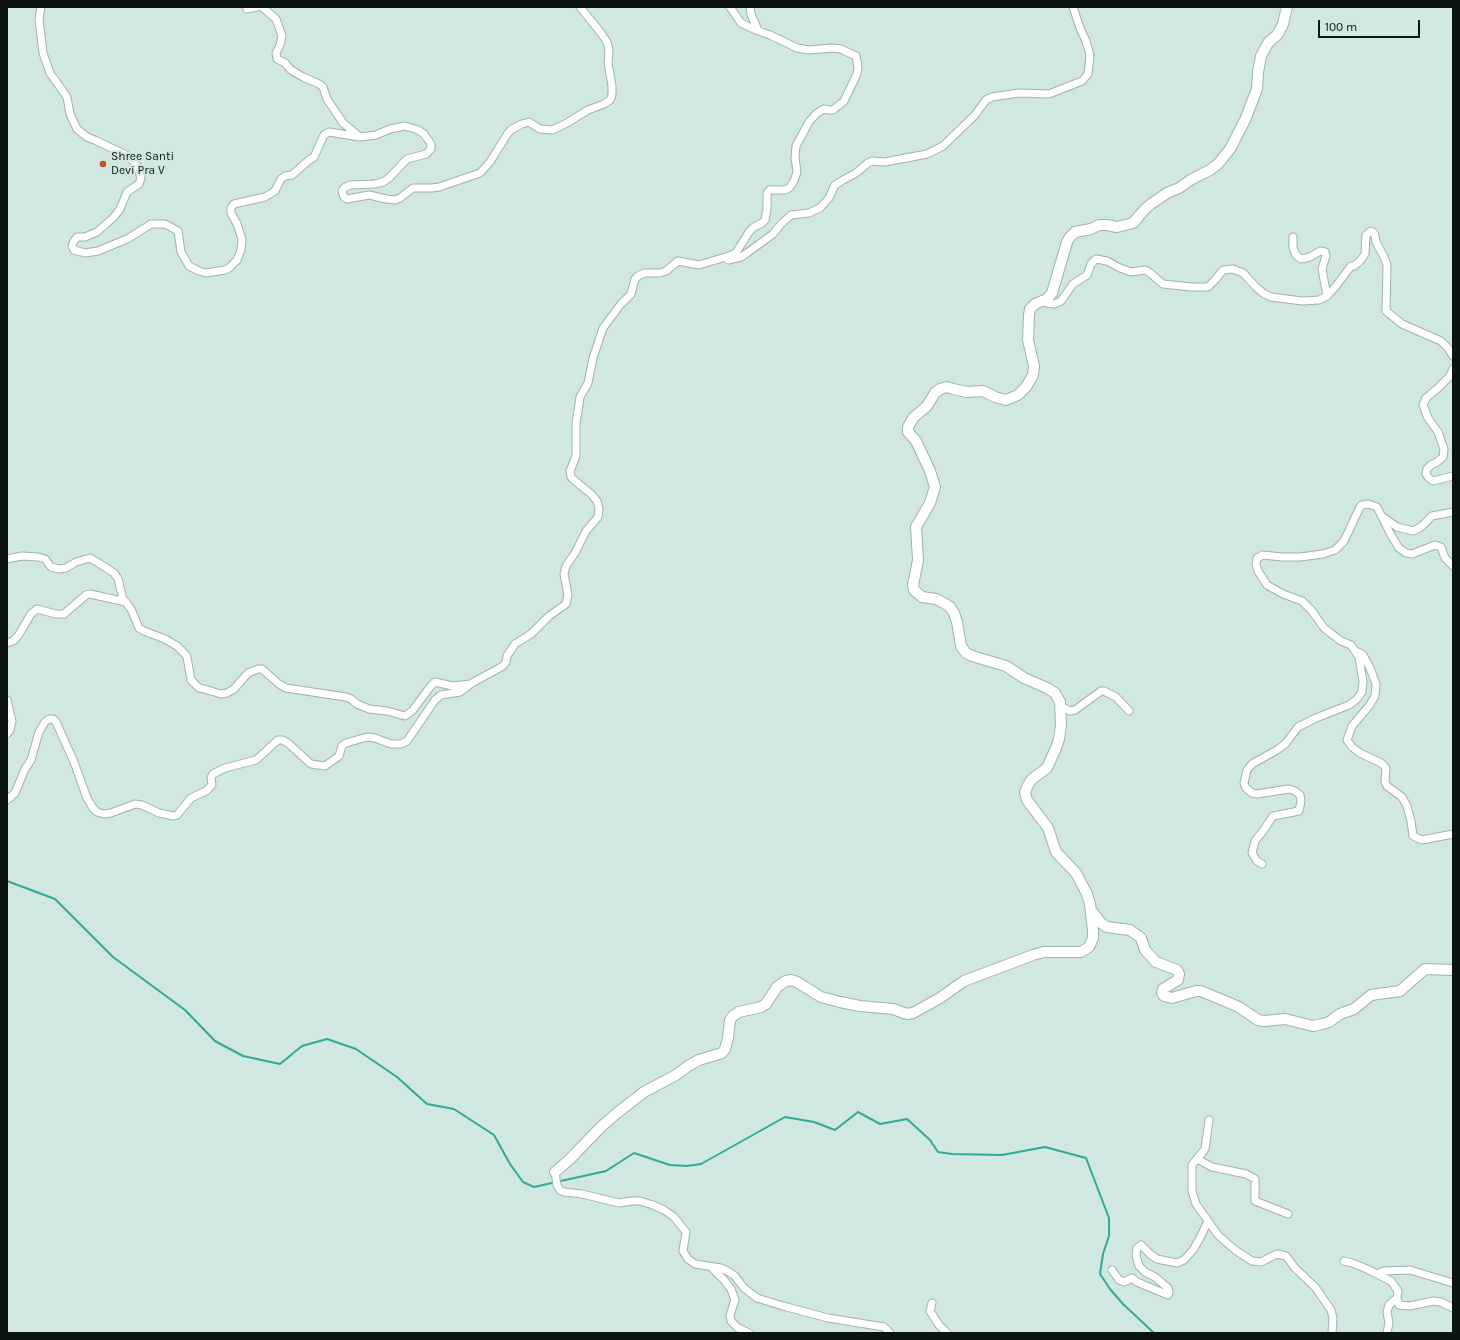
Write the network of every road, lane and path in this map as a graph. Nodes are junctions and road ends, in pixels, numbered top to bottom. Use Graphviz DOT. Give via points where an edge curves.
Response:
graph roads {
  1 [pos="41,7"];
  2 [pos="257,7"];
  3 [pos="262,7"];
  4 [pos="580,7"];
  5 [pos="730,7"];
  6 [pos="750,7"];
  7 [pos="1073,7"];
  8 [pos="1287,7"];
  9 [pos="247,9"];
  10 [pos="756,30"];
  11 [pos="360,137"];
  12 [pos="1292,237"];
  13 [pos="722,259"];
  14 [pos="1327,296"];
  15 [pos="1042,300"];
  16 [pos="1453,356"];
  17 [pos="1453,369"];
  18 [pos="1453,476"];
  19 [pos="1453,512"];
  20 [pos="1383,517"];
  21 [pos="7,558"];
  22 [pos="1453,566"];
  23 [pos="126,602"];
  24 [pos="7,643"];
  25 [pos="1354,650"];
  26 [pos="472,683"];
  27 [pos="7,700"];
  28 [pos="1060,706"];
  29 [pos="1129,711"];
  30 [pos="7,734"];
  31 [pos="7,800"];
  32 [pos="1453,834"];
  33 [pos="1262,864"];
  34 [pos="1091,910"];
  35 [pos="1453,970"];
  36 [pos="1209,1120"];
  37 [pos="1197,1158"];
  38 [pos="555,1172"];
  39 [pos="1288,1214"];
  40 [pos="1208,1222"];
  41 [pos="1344,1261"];
  42 [pos="711,1267"];
  43 [pos="1112,1270"];
  44 [pos="1377,1274"];
  45 [pos="1453,1283"];
  46 [pos="1398,1298"];
  47 [pos="932,1303"];
  48 [pos="1453,1308"];
  49 [pos="749,1333"];
  50 [pos="890,1333"];
  51 [pos="947,1333"];
  52 [pos="1332,1333"];
  53 [pos="1387,1333"];
  1 -- 11 [label="street" via="39,19 43,53 50,72 67,97 70,114 77,129 87,137 128,156 137,166 141,178 139,184 127,192 114,217 97,232 74,241 72,246 76,251 85,253 105,249 157,223 178,231 181,252 189,266 206,273 230,268 237,260 242,239 231,214 234,204 275,192 281,179 292,175 314,157 324,135 329,132"];
  2 -- 9 [label="street"];
  3 -- 11 [label="street" via="276,19 282,36 276,54 277,59 302,77 323,87 327,99 343,122"];
  4 -- 11 [label="street" via="601,33 609,50 612,95 604,104 552,130 540,129 529,122 522,124 508,133 480,173 439,187 413,188 395,200 369,195 347,199 342,192 350,185 383,182 407,159 426,154 432,149 431,144 418,130 404,126"];
  5 -- 10 [label="street" via="741,23"];
  6 -- 10 [label="street"];
  7 -- 13 [label="street" via="1090,55 1088,74 1082,80 1049,94 1020,93 992,97 986,100 975,115 943,146 927,154 868,163 835,185 826,203 815,211 791,215 773,234 748,253 730,260"];
  8 -- 15 [label="street" via="1278,34 1268,43 1261,56 1257,89 1245,120 1226,155 1210,170 1151,204 1133,223 1117,227 1099,225 1075,232 1067,242 1052,293 1047,299"];
  10 -- 13 [label="street" via="797,48 841,49 856,56 857,74 844,101 833,110 824,109 817,113 809,122 796,146 797,174 790,188 770,190 767,195 765,220 749,232 736,253"];
  12 -- 14 [label="street" via="1296,255 1302,259 1310,258 1320,251 1325,252 1322,269"];
  13 -- 26 [label="street" via="699,265 678,262 666,271 638,276 631,294 603,328 588,383 580,397 576,424 576,456 570,470 571,477 597,501 598,517 586,531 566,566 566,604 515,644 503,666"];
  14 -- 15 [label="street" via="1310,301 1271,297 1263,293 1243,273 1234,269 1223,270 1208,287 1163,284 1146,270 1131,272 1096,259 1087,275 1073,284 1061,301 1054,304"];
  14 -- 16 [label="street" via="1351,266 1360,261 1365,254 1366,235 1373,232 1387,266 1386,311 1402,324 1441,341"];
  15 -- 28 [label="street" via="1030,309 1029,315 1028,340 1034,366 1033,375 1018,395 1001,400 983,391 967,392 947,387 935,393 923,411 910,422 908,432 922,452 934,487 930,503 916,527 918,560 913,585 918,595 940,601 954,612 961,646 966,653 1006,666 1024,678 1056,693"];
  17 -- 18 [label="street" via="1450,376 1426,398 1423,405 1444,449 1443,457 1431,465 1426,474 1433,481"];
  19 -- 20 [label="street" via="1432,516 1413,531 1397,527"];
  20 -- 22 [label="street" via="1399,548 1406,553 1412,554 1435,545 1441,547 1445,558"];
  20 -- 25 [label="street" via="1377,507 1362,505 1344,541 1335,550 1290,558 1263,554 1257,558 1258,571 1267,585 1302,601 1312,610 1324,628 1351,645"];
  21 -- 23 [label="street" via="38,557 51,567 59,569 87,559 94,560 118,579"];
  23 -- 24 [label="street" via="90,594 64,614 34,610 18,636"];
  23 -- 26 [label="street" via="140,628 172,643 185,654 194,684 199,688 221,694 234,689 252,671 262,669 286,688 351,699 369,709 405,716 413,710 434,682 452,686"];
  25 -- 32 [label="street" via="1363,655 1376,684 1375,696 1352,726 1347,740 1360,753 1386,768 1385,782 1402,797 1407,806 1413,836 1422,840"];
  25 -- 33 [label="street" via="1359,657 1364,682 1357,699 1298,727 1277,750 1252,764 1247,770 1244,783 1252,794 1289,789 1300,795 1301,801 1299,811 1272,816 1255,841 1252,853"];
  26 -- 31 [label="street" via="460,692 442,695 435,700 407,741 401,744 391,744 367,737 346,743 342,746 339,756 325,766 311,764 284,740 278,740 256,760 213,774 212,785 191,798 174,816 136,804 111,813 97,812 87,798 56,722 49,719 38,732 31,760 15,793"];
  27 -- 30 [label="street" via="12,721"];
  28 -- 29 [label="street" via="1070,711 1075,710 1101,691 1116,697"];
  28 -- 34 [label="street" via="1059,739 1047,768 1028,785 1025,792 1026,800 1048,828 1056,852 1082,883"];
  34 -- 35 [label="street" via="1107,927 1130,930 1141,938 1146,950 1156,962 1177,970 1178,980 1163,989 1164,996 1172,998 1201,992 1239,1007 1258,1020 1264,1021 1285,1019 1312,1026 1322,1024 1354,1009 1371,995 1400,991 1425,969"];
  34 -- 38 [label="street" via="1093,938 1086,950 1033,955 964,981 913,1013 840,1002 821,997 797,982 786,981 777,987 766,1004 733,1016 722,1053 699,1060 644,1092 602,1126"];
  36 -- 37 [label="street" via="1205,1149"];
  37 -- 39 [label="street" via="1212,1167 1246,1174 1254,1179 1255,1201"];
  37 -- 40 [label="street" via="1192,1165 1192,1191 1196,1204"];
  38 -- 42 [label="street" via="557,1186 564,1192 619,1203 640,1202 664,1210 674,1217 686,1232 683,1251 688,1259 695,1264"];
  40 -- 43 [label="street" via="1193,1250 1184,1260 1177,1263 1158,1259 1141,1245 1136,1248 1139,1266 1168,1288 1168,1295 1132,1278 1124,1282"];
  40 -- 52 [label="street" via="1235,1250 1252,1261 1261,1262 1277,1254 1286,1256 1315,1287 1331,1310"];
  41 -- 44 [label="street"];
  42 -- 49 [label="street" via="724,1280 735,1300 730,1315 731,1321"];
  42 -- 50 [label="street" via="721,1268 735,1276 744,1288 757,1298 828,1318 884,1327"];
  44 -- 45 [label="street" via="1384,1271 1410,1270"];
  44 -- 46 [label="street" via="1396,1286"];
  46 -- 48 [label="street" via="1399,1305 1441,1302"];
  46 -- 53 [label="street" via="1389,1305"];
  47 -- 51 [label="street" via="930,1311"];
}
